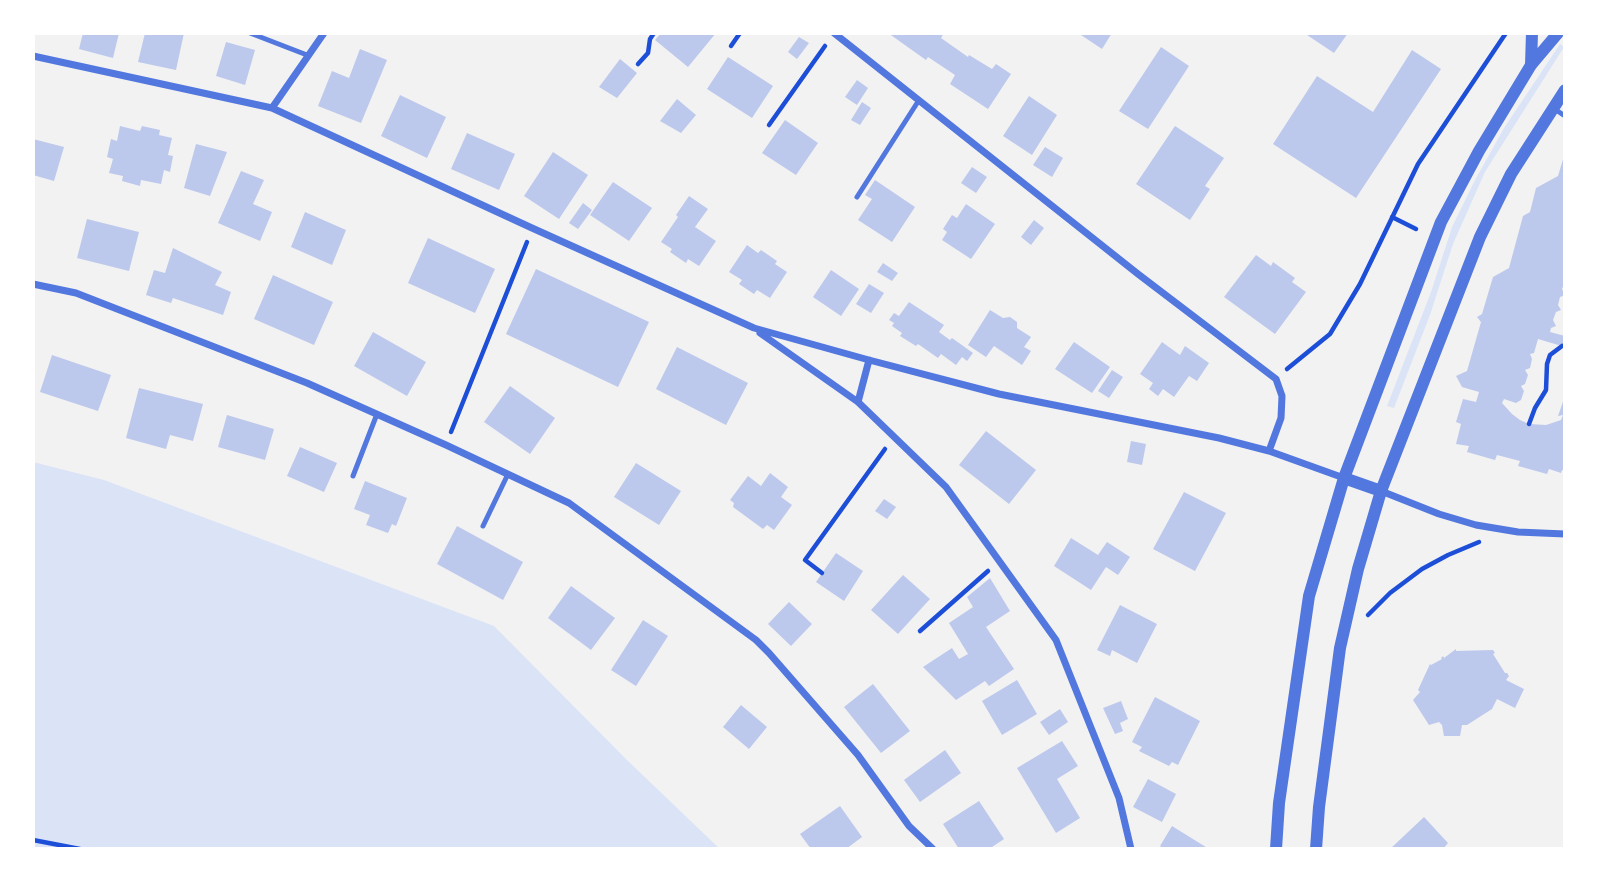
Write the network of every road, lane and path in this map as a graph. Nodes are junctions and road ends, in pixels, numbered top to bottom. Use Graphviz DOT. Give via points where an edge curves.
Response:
graph roads {
  1 [pos="250,33"];
  2 [pos="324,33"];
  3 [pos="654,33"];
  4 [pos="740,33"];
  5 [pos="834,33"];
  6 [pos="1506,33"];
  7 [pos="1532,33"];
  8 [pos="1558,33"];
  9 [pos="827,43"];
  10 [pos="731,46"];
  11 [pos="307,55"];
  12 [pos="33,56"];
  13 [pos="638,64"];
  14 [pos="1531,65"];
  15 [pos="1565,90"];
  16 [pos="919,100"];
  17 [pos="272,108"];
  18 [pos="1553,108"];
  19 [pos="1565,116"];
  20 [pos="769,125"];
  21 [pos="857,197"];
  22 [pos="1392,217"];
  23 [pos="533,228"];
  24 [pos="1416,229"];
  25 [pos="33,284"];
  26 [pos="754,328"];
  27 [pos="1562,346"];
  28 [pos="869,360"];
  29 [pos="1276,379"];
  30 [pos="858,402"];
  31 [pos="377,414"];
  32 [pos="1529,424"];
  33 [pos="894,436"];
  34 [pos="446,445"];
  35 [pos="1269,451"];
  36 [pos="508,474"];
  37 [pos="353,476"];
  38 [pos="1344,478"];
  39 [pos="1381,491"];
  40 [pos="483,526"];
  41 [pos="1565,534"];
  42 [pos="1480,542"];
  43 [pos="999,561"];
  44 [pos="822,573"];
  45 [pos="1363,621"];
  46 [pos="920,631"];
  47 [pos="33,840"];
  48 [pos="80,849"];
  49 [pos="933,849"];
  50 [pos="1131,849"];
  51 [pos="1276,849"];
  52 [pos="1316,849"];
  1 -- 11 [label="lane"];
  2 -- 11 [label="street"];
  3 -- 13 [label="path" via="648,53"];
  4 -- 10 [label="path"];
  5 -- 16 [label="street"];
  6 -- 22 [label="path" via="1418,164"];
  7 -- 14 [label="street"];
  8 -- 14 [label="street"];
  9 -- 20 [label="path"];
  11 -- 17 [label="street"];
  12 -- 17 [label="street"];
  14 -- 38 [label="street" via="1441,222"];
  15 -- 18 [label="street"];
  16 -- 21 [label="lane"];
  16 -- 29 [label="street"];
  17 -- 23 [label="street"];
  18 -- 19 [label="lane"];
  18 -- 39 [label="street" via="1511,174 1480,237"];
  22 -- 24 [label="path"];
  22 -- 29 [label="path" via="1330,334"];
  23 -- 26 [label="street"];
  23 -- 34 [label="path"];
  25 -- 31 [label="street" via="76,293"];
  26 -- 28 [label="street"];
  26 -- 30 [label="street"];
  27 -- 32 [label="path" via="1550,355 1546,390"];
  28 -- 30 [label="street"];
  28 -- 35 [label="street" via="999,394"];
  29 -- 35 [label="street" via="1282,396 1281,418"];
  30 -- 33 [label="street"];
  31 -- 34 [label="street"];
  31 -- 37 [label="lane"];
  33 -- 43 [label="street" via="946,487"];
  33 -- 44 [label="path" via="806,560"];
  34 -- 36 [label="street"];
  35 -- 38 [label="street"];
  36 -- 40 [label="lane"];
  36 -- 49 [label="street" via="569,503 756,640 858,755 909,826"];
  38 -- 39 [label="street"];
  38 -- 51 [label="street" via="1309,596"];
  39 -- 41 [label="street" via="1476,525"];
  39 -- 52 [label="street" via="1340,649"];
  42 -- 45 [label="path" via="1422,569"];
  43 -- 46 [label="path"];
  43 -- 50 [label="street" via="1056,640 1119,798"];
  47 -- 48 [label="path"];
}
